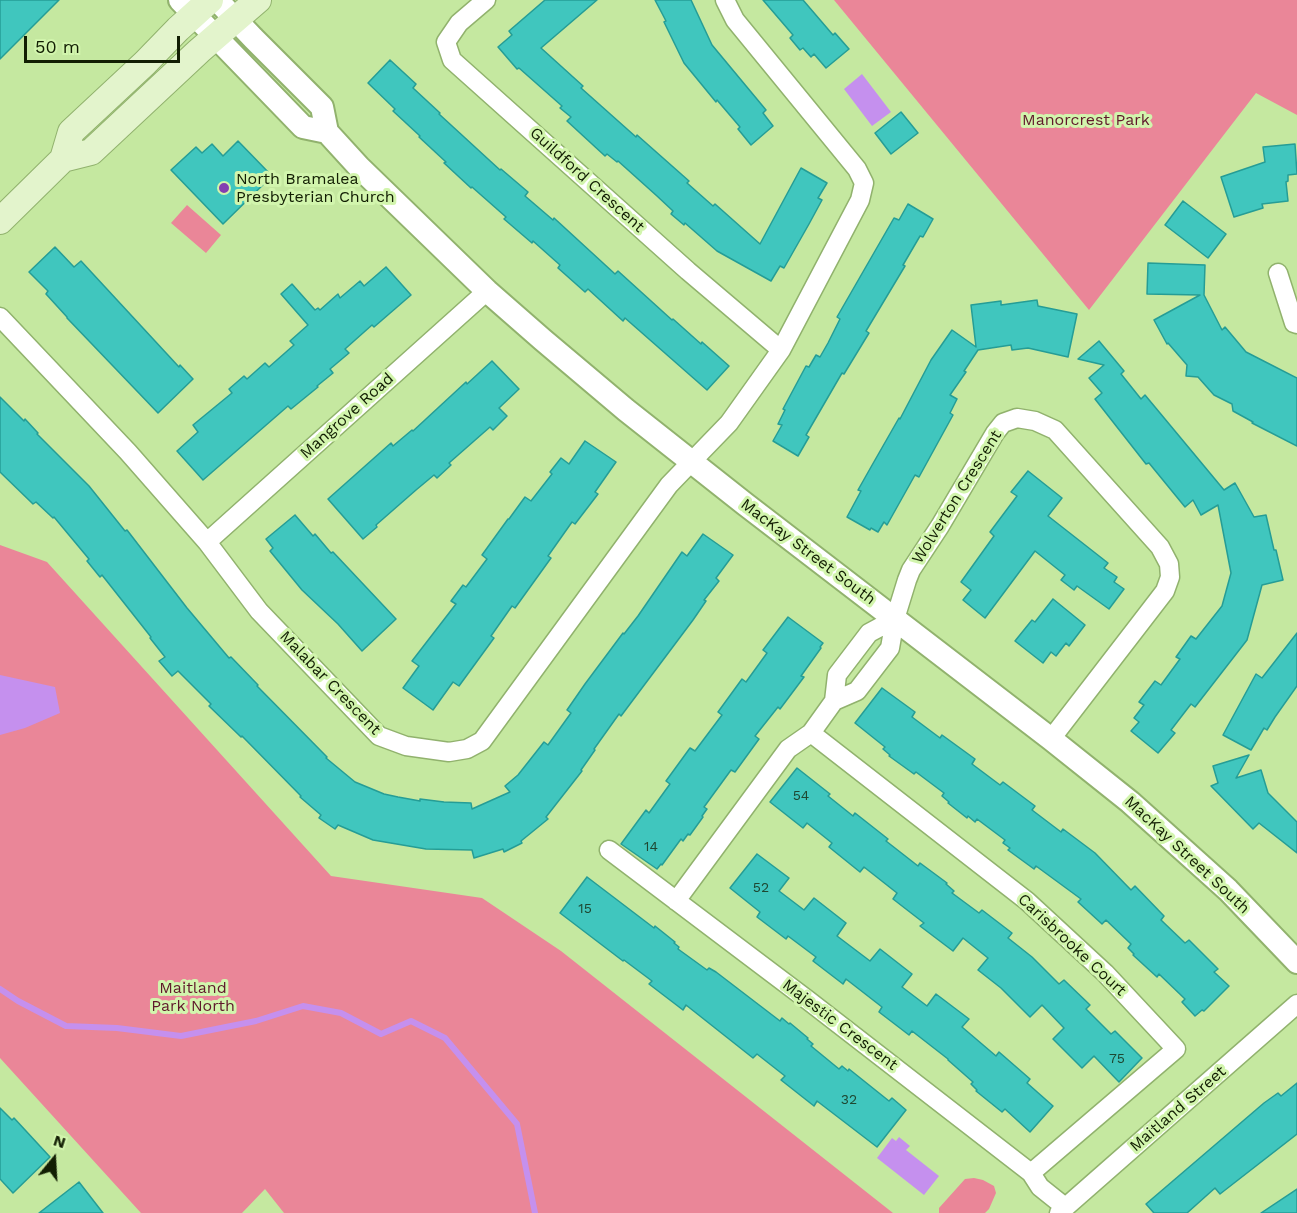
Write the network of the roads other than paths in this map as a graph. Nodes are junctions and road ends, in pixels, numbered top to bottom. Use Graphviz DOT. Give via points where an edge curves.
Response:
graph roads {
  1 [pos="217,0"];
  2 [pos="258,0"];
  3 [pos="486,0"];
  4 [pos="724,0"];
  5 [pos="194,5"];
  6 [pos="235,19"];
  7 [pos="215,36"];
  8 [pos="327,132"];
  9 [pos="63,159"];
  10 [pos="0,221"];
  11 [pos="1278,273"];
  12 [pos="487,291"];
  13 [pos="0,317"];
  14 [pos="1297,324"];
  15 [pos="781,350"];
  16 [pos="692,461"];
  17 [pos="207,542"];
  18 [pos="895,619"];
  19 [pos="834,701"];
  20 [pos="812,733"];
  21 [pos="1051,739"];
  22 [pos="609,850"];
  23 [pos="676,901"];
  24 [pos="1297,962"];
  25 [pos="1297,1004"];
  26 [pos="1031,1173"];
  27 [pos="1062,1210"];
  1 -- 6 [label="street, MacKay Street South"];
  2 -- 6 [label="main road"];
  3 -- 15 [label="street, Guildford Crescent" via="459,23 446,42 452,60"];
  4 -- 15 [label="street" via="735,20 857,169 864,183 860,200"];
  5 -- 7 [label="street"];
  5 -- 9 [label="main road" via="71,132"];
  6 -- 7 [label="main road"];
  6 -- 8 [label="street, MacKay Street South" via="322,107"];
  7 -- 8 [label="street" via="303,127"];
  7 -- 9 [label="main road" via="91,152"];
  8 -- 12 [label="street, MacKay Street South"];
  9 -- 10 [label="main road"];
  11 -- 14 [label="street"];
  12 -- 16 [label="street, MacKay Street South"];
  12 -- 17 [label="street, Mangrove Road"];
  13 -- 17 [label="street, Malabar Crescent"];
  15 -- 16 [label="street" via="729,423"];
  16 -- 17 [label="street, Malabar Crescent" via="669,485 482,741 450,752 406,746 379,736 259,610"];
  16 -- 18 [label="street, MacKay Street South"];
  18 -- 19 [label="street" via="869,633 837,675"];
  18 -- 19 [label="street" via="890,648 857,691"];
  18 -- 21 [label="street, MacKay Street South"];
  18 -- 21 [label="street, Wolverton Crescent" via="911,570 1003,423 1017,418 1055,430 1161,547 1170,577 1165,591"];
  19 -- 20 [label="street"];
  20 -- 23 [label="street" via="788,749"];
  20 -- 26 [label="street, Carisbrooke Court" via="1027,901 1105,973 1176,1049"];
  21 -- 24 [label="street, MacKay Street South" via="1130,802 1228,890"];
  22 -- 23 [label="street, Majestic Crescent"];
  23 -- 26 [label="street, Majestic Crescent"];
  25 -- 27 [label="street, Maitland Street"];
  26 -- 27 [label="street, Majestic Crescent"];
}
